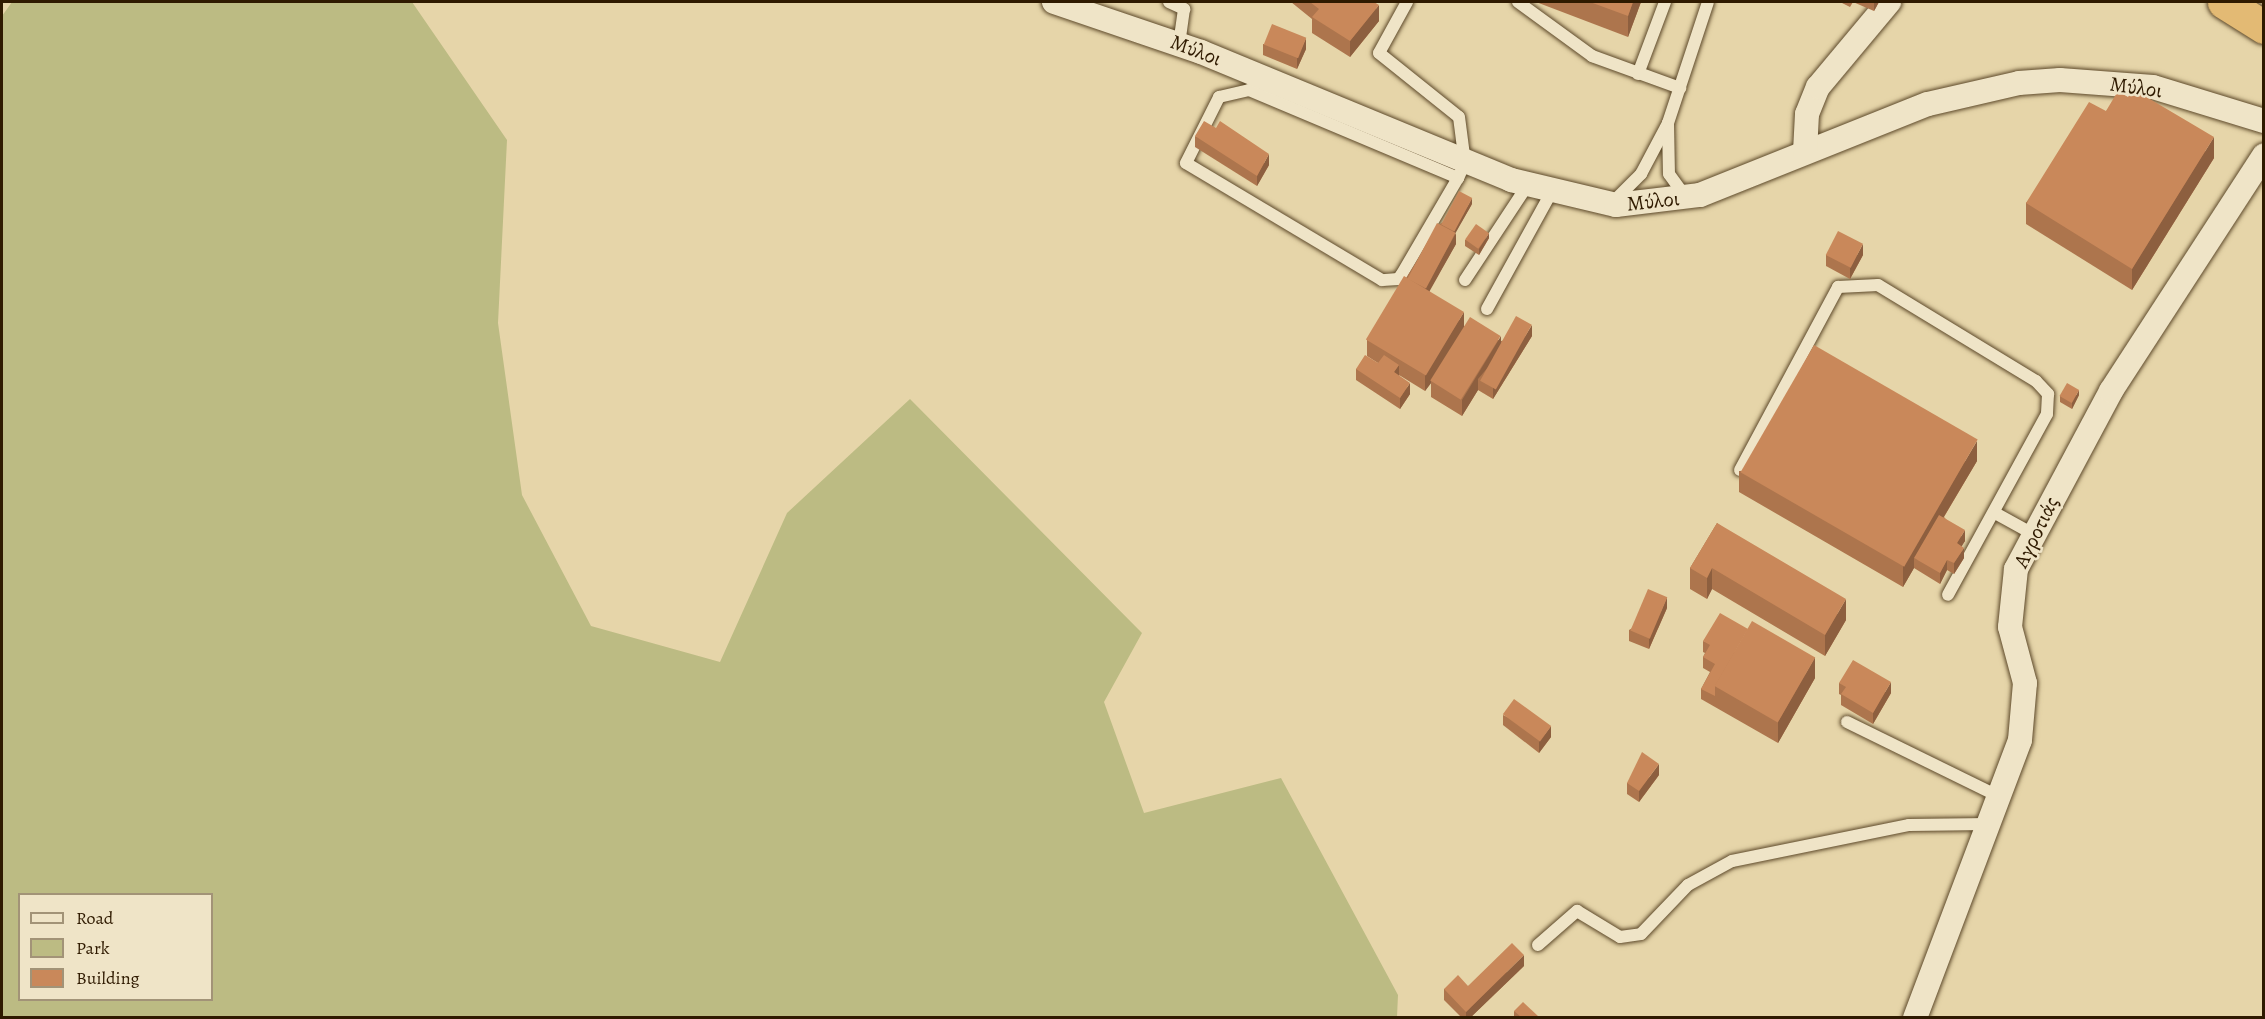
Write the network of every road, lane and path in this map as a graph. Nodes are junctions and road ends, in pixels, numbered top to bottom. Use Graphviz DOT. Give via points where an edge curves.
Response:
graph roads {
  1 [pos="1054,2"];
  2 [pos="1168,2"];
  3 [pos="1407,2"];
  4 [pos="1518,2"];
  5 [pos="1665,2"];
  6 [pos="1708,2"];
  7 [pos="1889,2"];
  8 [pos="2224,2"];
  9 [pos="2264,27"];
  10 [pos="1179,43"];
  11 [pos="1638,74"];
  12 [pos="1680,88"];
  13 [pos="2264,121"];
  14 [pos="1668,123"];
  15 [pos="1805,152"];
  16 [pos="2264,155"];
  17 [pos="1462,170"];
  18 [pos="1527,186"];
  19 [pos="1551,194"];
  20 [pos="1687,198"];
  21 [pos="1609,204"];
  22 [pos="1465,280"];
  23 [pos="1487,309"];
  24 [pos="1740,470"];
  25 [pos="1995,513"];
  26 [pos="2033,534"];
  27 [pos="1948,595"];
  28 [pos="1847,722"];
  29 [pos="1998,796"];
  30 [pos="1988,824"];
  31 [pos="1538,945"];
  32 [pos="1915,1017"];
  1 -- 10 [label="street, Μύλοι"];
  2 -- 10 [label="lane" via="1184,9"];
  3 -- 17 [label="lane" via="1379,53 1459,117"];
  4 -- 11 [label="lane" via="1592,56"];
  5 -- 11 [label="lane"];
  6 -- 12 [label="lane"];
  7 -- 15 [label="street" via="1818,87 1807,114"];
  8 -- 9 [label="highway"];
  10 -- 17 [label="street, Μύλοι"];
  11 -- 12 [label="lane"];
  12 -- 14 [label="lane"];
  13 -- 15 [label="street, Μύλοι" via="2153,87 2060,80 1979,89"];
  14 -- 20 [label="lane" via="1669,174"];
  14 -- 21 [label="lane" via="1641,174"];
  15 -- 20 [label="street, Μύλοι"];
  16 -- 26 [label="street, Αγροτιάς" via="2111,391"];
  17 -- 17 [label="lane" via="1402,274 1387,282 1193,172 1186,157 1219,97 1249,90"];
  17 -- 18 [label="street, Μύλοι"];
  18 -- 19 [label="street, Μύλοι"];
  18 -- 22 [label="lane"];
  19 -- 21 [label="street, Μύλοι"];
  19 -- 23 [label="lane"];
  20 -- 21 [label="street, Μύλοι"];
  24 -- 25 [label="lane" via="1838,287 1867,282 2036,381 2048,394 2047,414"];
  25 -- 26 [label="lane"];
  25 -- 27 [label="lane"];
  26 -- 29 [label="street, Αγροτιάς" via="2010,597 2026,710"];
  28 -- 29 [label="lane"];
  29 -- 30 [label="street, Αγροτιάς"];
  30 -- 31 [label="lane" via="1909,825 1732,861 1688,885 1641,934 1620,937 1577,911"];
  30 -- 32 [label="street, Αγροτιάς"];
}
